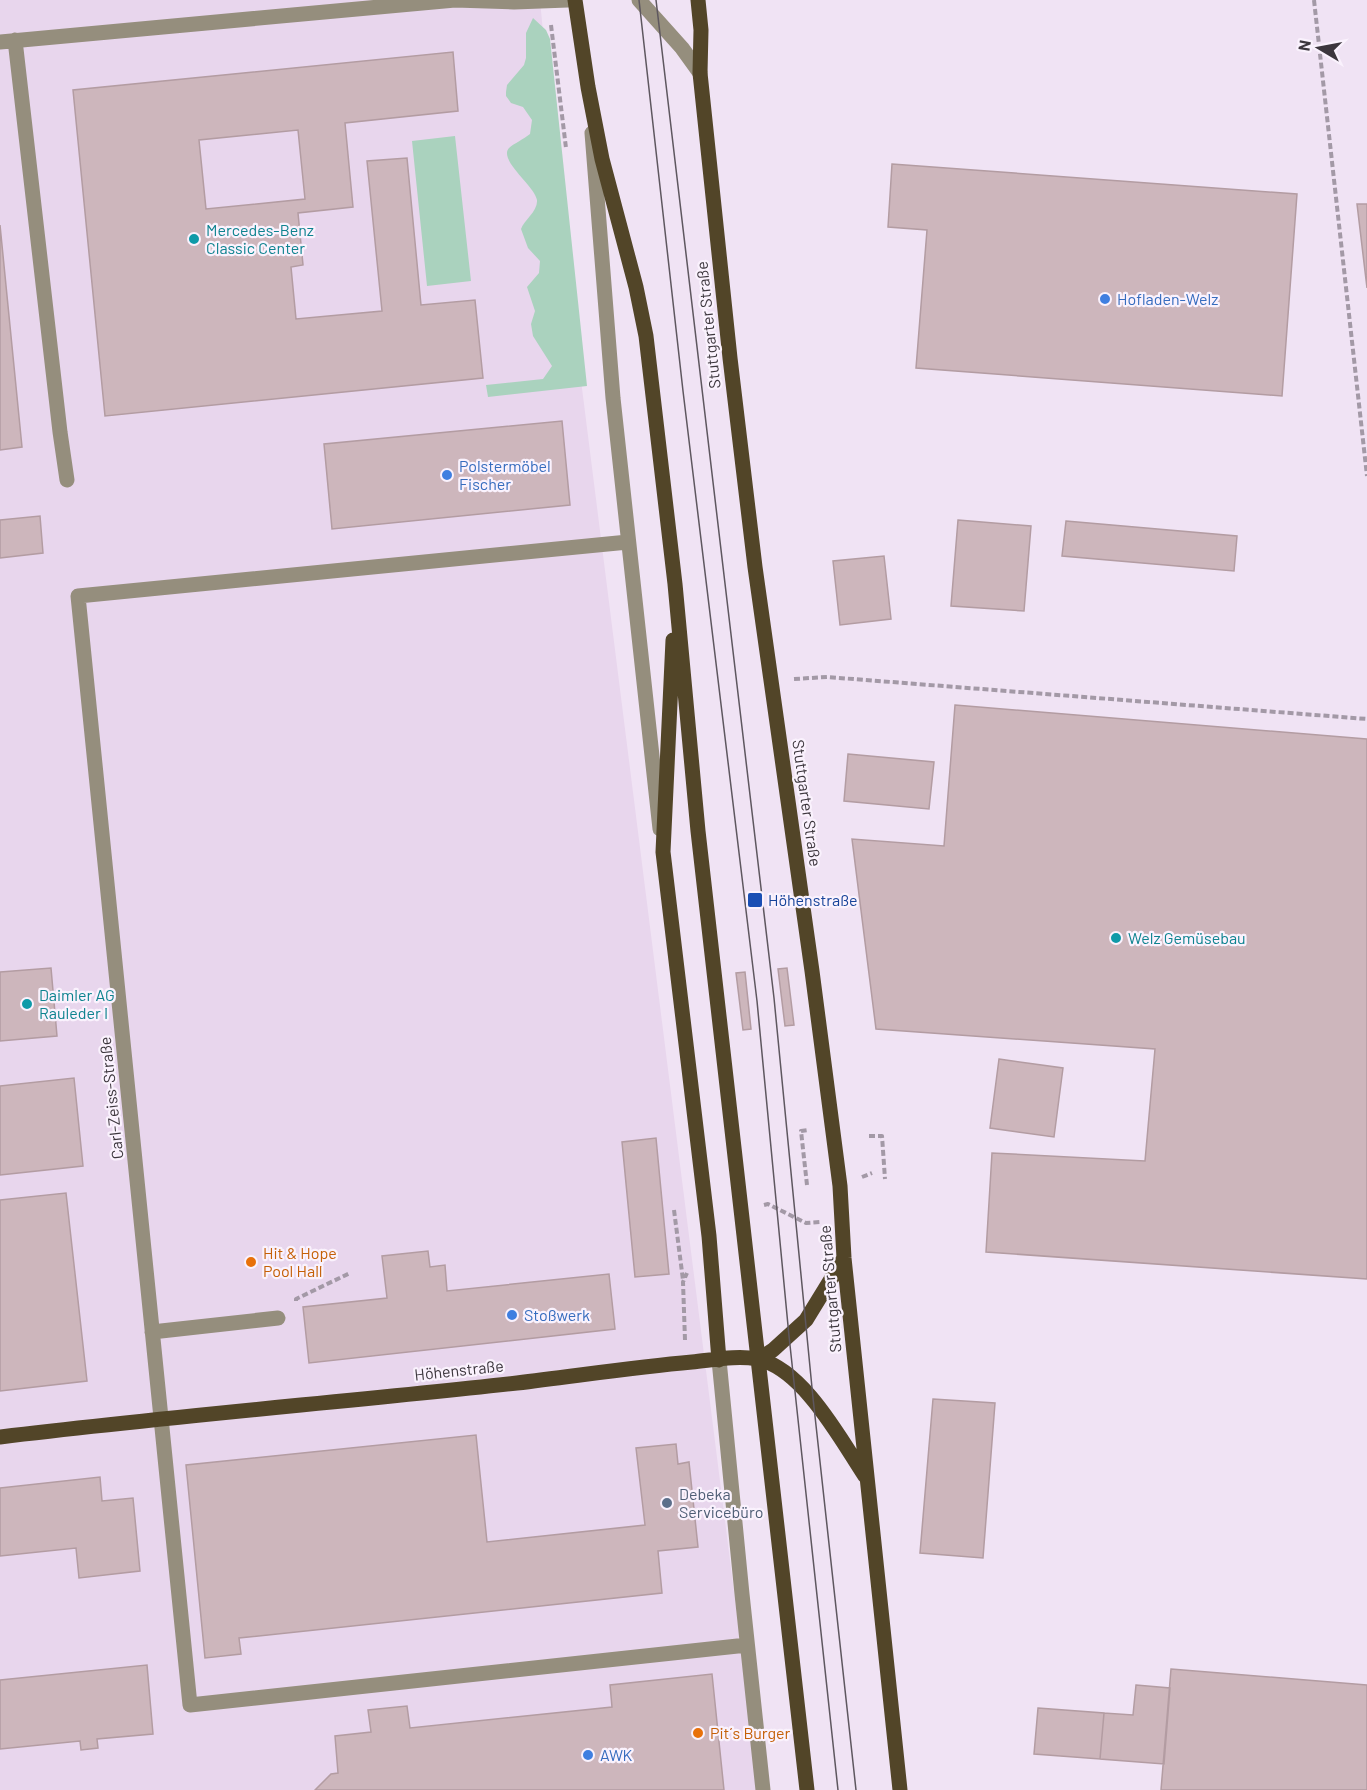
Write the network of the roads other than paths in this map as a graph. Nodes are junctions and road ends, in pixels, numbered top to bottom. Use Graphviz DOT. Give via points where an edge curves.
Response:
graph roads {
  1 [pos="568,0"];
  2 [pos="575,0"];
  3 [pos="639,0"];
  4 [pos="698,0"];
  5 [pos="8,41"];
  6 [pos="700,73"];
  7 [pos="588,87"];
  8 [pos="67,480"];
  9 [pos="628,542"];
  10 [pos="675,584"];
  11 [pos="663,852"];
  12 [pos="844,1258"];
  13 [pos="278,1318"];
  14 [pos="152,1332"];
  15 [pos="758,1359"];
  16 [pos="719,1360"];
  17 [pos="161,1418"];
  18 [pos="0,1437"];
  19 [pos="867,1479"];
  20 [pos="747,1645"];
  21 [pos="763,1790"];
  22 [pos="807,1790"];
  23 [pos="900,1790"];
  1 -- 5 [label="street" via="455,0"];
  2 -- 7 [label="main road"];
  3 -- 6 [label="street"];
  4 -- 6 [label="main road, Stuttgarter Straße"];
  5 -- 8 [label="street"];
  6 -- 12 [label="main road, Stuttgarter Straße" via="731,370 840,1186"];
  7 -- 9 [label="street"];
  7 -- 10 [label="main road" via="646,336"];
  9 -- 11 [label="street"];
  9 -- 14 [label="street, Carl-Zeiss-Straße" via="78,596"];
  10 -- 11 [label="main road"];
  10 -- 15 [label="main road" via="698,831"];
  11 -- 16 [label="main road"];
  12 -- 15 [label="main road" via="806,1320"];
  12 -- 19 [label="main road, Stuttgarter Straße"];
  13 -- 14 [label="street"];
  14 -- 17 [label="street, Carl-Zeiss-Straße"];
  15 -- 16 [label="main road, Höhenstraße"];
  15 -- 19 [label="main road" via="793,1380 813,1398"];
  15 -- 22 [label="main road"];
  16 -- 17 [label="main road, Höhenstraße"];
  16 -- 20 [label="street"];
  17 -- 18 [label="main road, Höhenstraße"];
  17 -- 20 [label="street, Carl-Zeiss-Straße" via="190,1705"];
  19 -- 23 [label="main road, Stuttgarter Straße"];
  20 -- 21 [label="street"];
}
